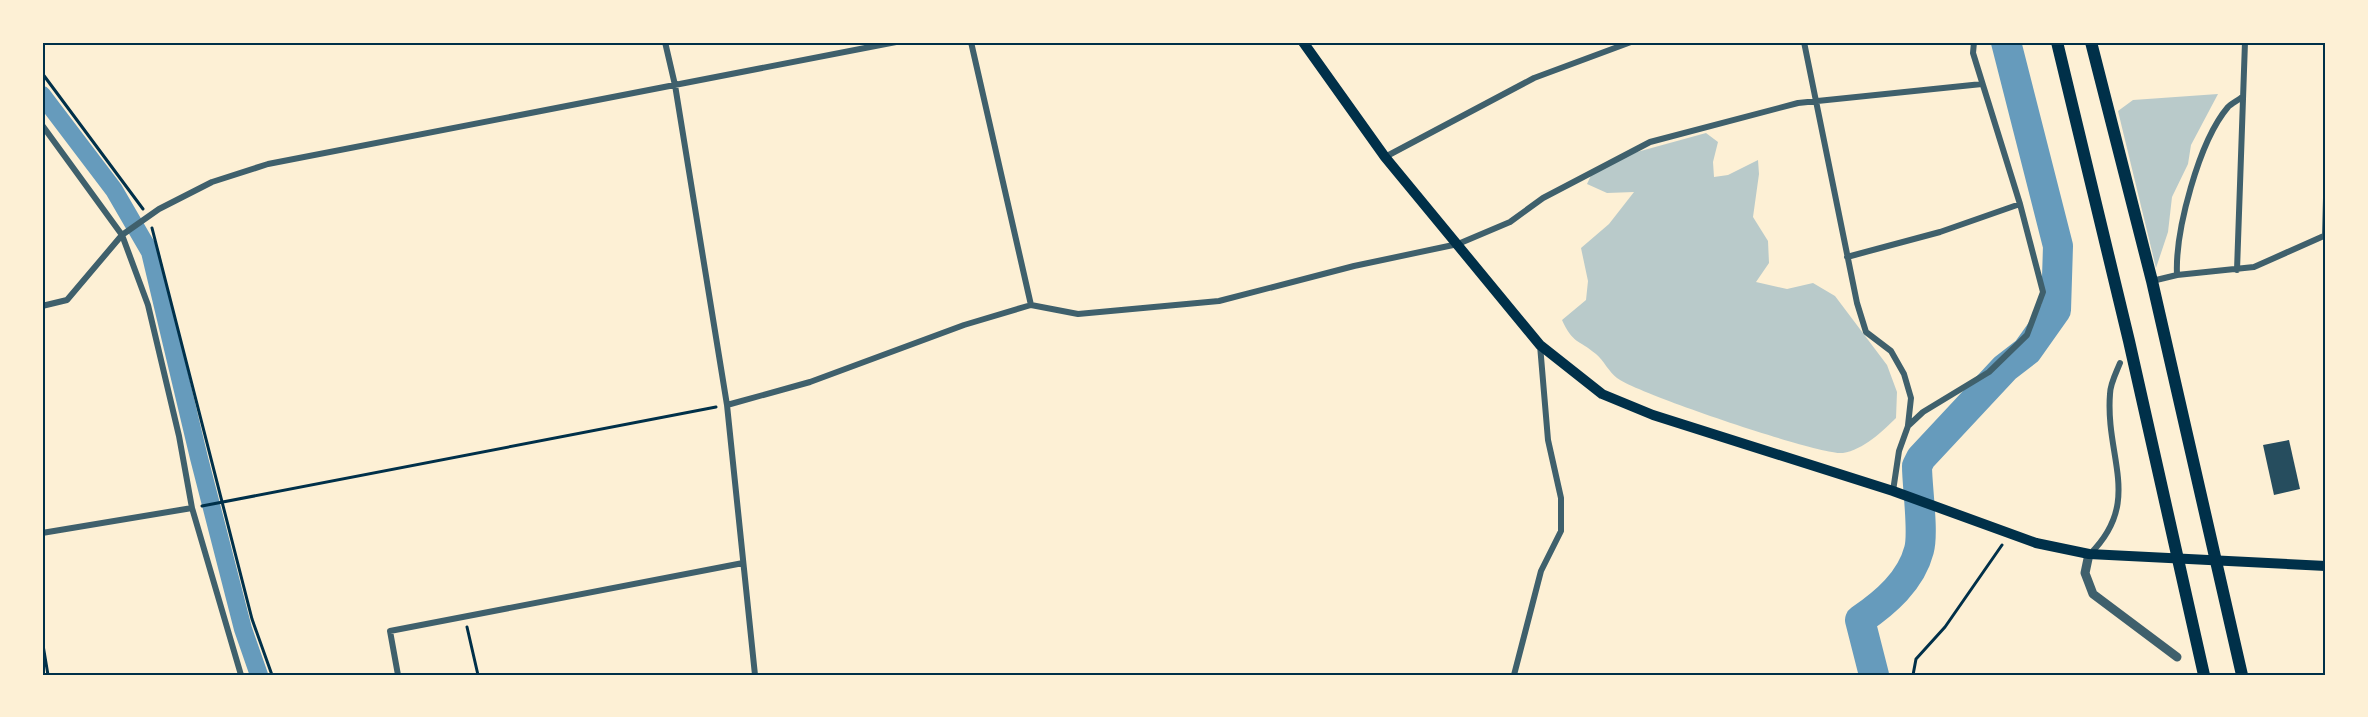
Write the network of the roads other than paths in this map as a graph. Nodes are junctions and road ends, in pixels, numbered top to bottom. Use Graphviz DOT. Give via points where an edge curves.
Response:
graph roads {
  1 [pos="665,42"];
  2 [pos="896,42"];
  3 [pos="970,42"];
  4 [pos="1303,42"];
  5 [pos="1631,42"];
  6 [pos="1804,42"];
  7 [pos="1974,42"];
  8 [pos="2057,42"];
  9 [pos="2091,42"];
  10 [pos="2245,42"];
  11 [pos="1982,84"];
  12 [pos="675,85"];
  13 [pos="2243,96"];
  14 [pos="1816,103"];
  15 [pos="42,125"];
  16 [pos="1385,157"];
  17 [pos="2326,198"];
  18 [pos="2020,204"];
  19 [pos="122,235"];
  20 [pos="2325,235"];
  21 [pos="1458,244"];
  22 [pos="1847,257"];
  23 [pos="2238,270"];
  24 [pos="2177,275"];
  25 [pos="2152,281"];
  26 [pos="1031,305"];
  27 [pos="42,306"];
  28 [pos="1539,345"];
  29 [pos="2120,363"];
  30 [pos="727,405"];
  31 [pos="1908,426"];
  32 [pos="1893,491"];
  33 [pos="192,508"];
  34 [pos="42,533"];
  35 [pos="2089,554"];
  36 [pos="2178,557"];
  37 [pos="2215,561"];
  38 [pos="743,563"];
  39 [pos="2326,566"];
  40 [pos="2177,657"];
  41 [pos="241,675"];
  42 [pos="398,675"];
  43 [pos="755,675"];
  44 [pos="1514,675"];
  45 [pos="2204,675"];
  46 [pos="2242,675"];
  1 -- 12 [label="street"];
  2 -- 12 [label="street"];
  3 -- 26 [label="street"];
  4 -- 16 [label="main road"];
  5 -- 16 [label="street" via="1534,78"];
  6 -- 14 [label="street"];
  7 -- 11 [label="street" via="1973,53"];
  8 -- 36 [label="main road"];
  9 -- 25 [label="main road"];
  10 -- 13 [label="street"];
  11 -- 14 [label="street"];
  11 -- 18 [label="street"];
  12 -- 19 [label="street" via="268,164 212,182 148,216"];
  12 -- 30 [label="street"];
  13 -- 23 [label="street"];
  13 -- 24 [label="street" via="2229,106 2203,148 2187,203"];
  14 -- 21 [label="street" via="1798,103 1650,142 1543,198 1510,222"];
  14 -- 22 [label="street"];
  15 -- 19 [label="street"];
  16 -- 21 [label="main road"];
  17 -- 20 [label="street"];
  18 -- 22 [label="street" via="1940,232"];
  18 -- 31 [label="street" via="2043,292 2027,334 1989,372 1923,412"];
  19 -- 27 [label="street" via="67,300"];
  19 -- 33 [label="street" via="148,305"];
  20 -- 23 [label="street" via="2287,254"];
  21 -- 26 [label="street" via="1219,301 1078,314"];
  21 -- 28 [label="main road"];
  22 -- 31 [label="street" via="1866,332 1891,351 1904,374 1911,398"];
  23 -- 24 [label="street"];
  24 -- 25 [label="street"];
  25 -- 37 [label="main road"];
  26 -- 30 [label="street" via="964,325 810,382"];
  28 -- 32 [label="main road" via="1602,394 1653,415"];
  28 -- 44 [label="street" via="1548,440 1561,498 1561,531 1541,571"];
  29 -- 35 [label="street" via="2110,391 2109,416 2120,501 2108,536"];
  30 -- 38 [label="street"];
  31 -- 32 [label="street" via="1899,451"];
  32 -- 35 [label="main road" via="2036,543"];
  33 -- 34 [label="street"];
  33 -- 41 [label="street"];
  35 -- 36 [label="main road"];
  35 -- 40 [label="street" via="2085,573 2092,594"];
  36 -- 37 [label="main road"];
  36 -- 45 [label="main road"];
  37 -- 39 [label="main road"];
  37 -- 46 [label="main road"];
  38 -- 42 [label="street" via="390,631"];
  38 -- 43 [label="street"];
}
